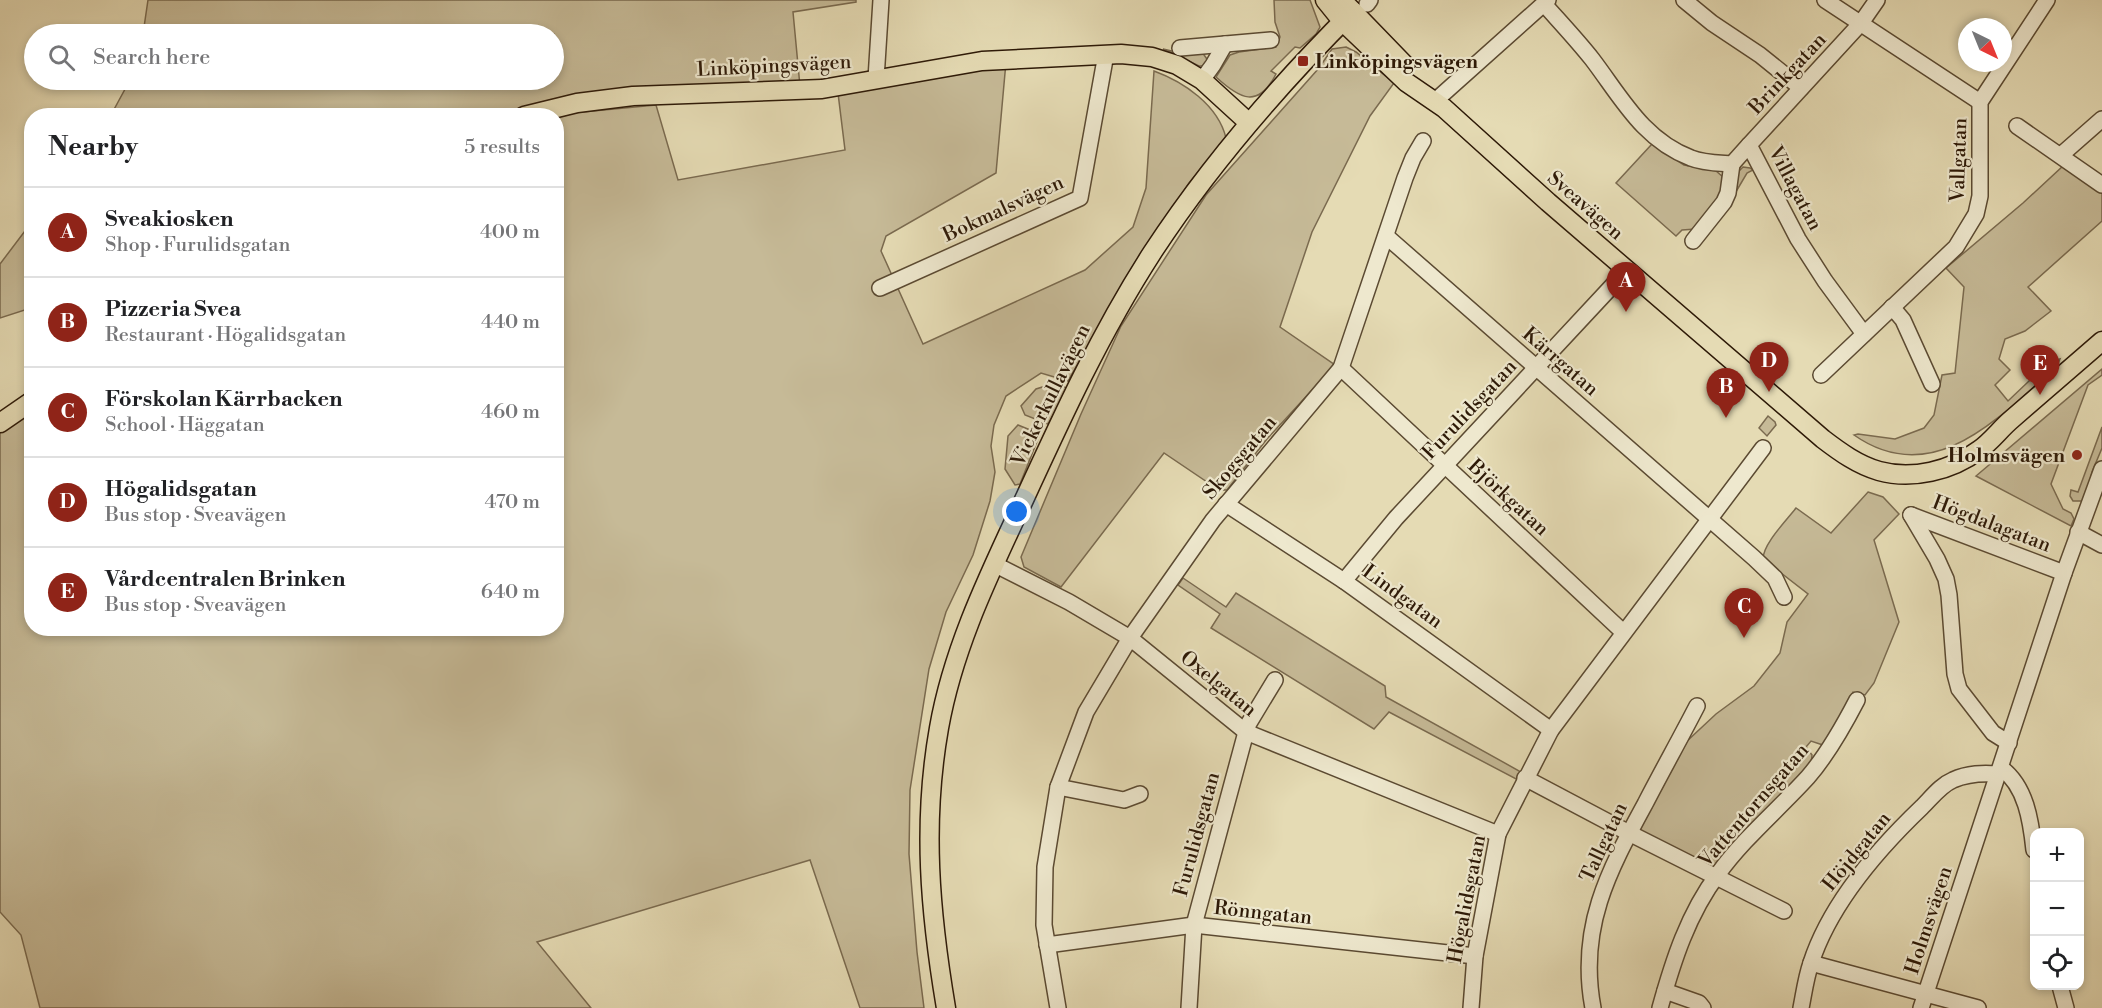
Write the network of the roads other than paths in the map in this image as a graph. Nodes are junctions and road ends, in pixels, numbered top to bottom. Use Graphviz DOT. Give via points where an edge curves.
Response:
graph roads {
  1 [pos="881,0"];
  2 [pos="1325,0"];
  3 [pos="1684,0"];
  4 [pos="1825,0"];
  5 [pos="1877,0"];
  6 [pos="2047,0"];
  7 [pos="1546,2"];
  8 [pos="1355,7"];
  9 [pos="1861,23"];
  10 [pos="1270,40"];
  11 [pos="1225,44"];
  12 [pos="1180,48"];
  13 [pos="1106,54"];
  14 [pos="876,80"];
  15 [pos="1202,80"];
  16 [pos="1802,88"];
  17 [pos="1435,101"];
  18 [pos="1980,102"];
  19 [pos="557,108"];
  20 [pos="2102,118"];
  21 [pos="1249,123"];
  22 [pos="2018,126"];
  23 [pos="1423,141"];
  24 [pos="1749,145"];
  25 [pos="2061,155"];
  26 [pos="1732,164"];
  27 [pos="2102,185"];
  28 [pos="1386,236"];
  29 [pos="1693,242"];
  30 [pos="1627,270"];
  31 [pos="880,288"];
  32 [pos="1892,307"];
  33 [pos="1864,334"];
  34 [pos="2102,341"];
  35 [pos="1341,368"];
  36 [pos="1536,368"];
  37 [pos="1821,375"];
  38 [pos="1932,384"];
  39 [pos="24,406"];
  40 [pos="0,423"];
  41 [pos="1762,448"];
  42 [pos="1445,466"];
  43 [pos="2102,469"];
  44 [pos="1226,504"];
  45 [pos="1708,518"];
  46 [pos="2078,532"];
  47 [pos="2102,544"];
  48 [pos="994,564"];
  49 [pos="2064,573"];
  50 [pos="1344,581"];
  51 [pos="1784,597"];
  52 [pos="1623,632"];
  53 [pos="1130,638"];
  54 [pos="1275,680"];
  55 [pos="1857,700"];
  56 [pos="1697,706"];
  57 [pos="1551,730"];
  58 [pos="1246,732"];
  59 [pos="2009,743"];
  60 [pos="2000,771"];
  61 [pos="1526,778"];
  62 [pos="1058,787"];
  63 [pos="1140,794"];
  64 [pos="2032,828"];
  65 [pos="1629,833"];
  66 [pos="1498,834"];
  67 [pos="1716,877"];
  68 [pos="1784,911"];
  69 [pos="1194,925"];
  70 [pos="1047,945"];
  71 [pos="1475,956"];
  72 [pos="1811,963"];
  73 [pos="2061,990"];
  74 [pos="1665,991"];
  75 [pos="1924,1001"];
  76 [pos="946,1008"];
  77 [pos="1058,1008"];
  78 [pos="1189,1008"];
  79 [pos="1471,1008"];
  80 [pos="1593,1008"];
  81 [pos="1660,1008"];
  82 [pos="1703,1008"];
  83 [pos="1801,1008"];
  84 [pos="1978,1008"];
  85 [pos="2066,1008"];
  1 -- 14 [label="street"];
  2 -- 8 [label="main road, Sveavägen"];
  3 -- 16 [label="street"];
  4 -- 9 [label="street"];
  5 -- 9 [label="street, Brinkgatan"];
  6 -- 18 [label="street, Vallgatan"];
  7 -- 17 [label="street"];
  7 -- 26 [label="street" via="1626,108 1656,137 1692,159"];
  8 -- 17 [label="main road, Sveavägen" via="1406,82"];
  8 -- 21 [label="main road, Vickerkullavägen"];
  9 -- 16 [label="street, Brinkgatan"];
  9 -- 18 [label="street"];
  10 -- 11 [label="street"];
  11 -- 12 [label="street"];
  11 -- 15 [label="street"];
  13 -- 14 [label="main road, Linköpingsvägen" via="982,61"];
  13 -- 15 [label="main road, Linköpingsvägen" via="1162,59"];
  13 -- 31 [label="street, Bokmalsvägen" via="1080,198"];
  14 -- 19 [label="main road, Linköpingsvägen" via="822,88 633,96"];
  15 -- 21 [label="main road, Linköpingsvägen"];
  16 -- 24 [label="street, Brinkgatan"];
  17 -- 30 [label="main road, Sveavägen"];
  18 -- 32 [label="street, Vallgatan" via="1980,196 1976,214 1956,247"];
  20 -- 25 [label="street"];
  21 -- 48 [label="main road, Vickerkullavägen" via="1181,211 1125,297 1079,381"];
  22 -- 25 [label="street"];
  23 -- 28 [label="street, Skogsgatan" via="1413,158"];
  24 -- 26 [label="street, Villagatan"];
  24 -- 33 [label="street, Villagatan" via="1802,246"];
  25 -- 27 [label="street"];
  26 -- 29 [label="street" via="1724,202"];
  28 -- 35 [label="street, Skogsgatan"];
  28 -- 36 [label="street, Kärrgatan"];
  30 -- 34 [label="main road, Sveavägen" via="1792,410 1866,455 1900,463 1957,453 2003,426"];
  30 -- 36 [label="street, Furulidsgatan"];
  32 -- 33 [label="street"];
  32 -- 38 [label="street" via="1903,320"];
  33 -- 37 [label="street"];
  35 -- 42 [label="street, Björkgatan"];
  35 -- 44 [label="street, Skogsgatan"];
  36 -- 42 [label="street, Furulidsgatan"];
  36 -- 45 [label="street, Kärrgatan"];
  39 -- 40 [label="main road"];
  41 -- 45 [label="street, Högalidsgatan"];
  42 -- 50 [label="street, Furulidsgatan"];
  42 -- 52 [label="street, Björkgatan"];
  43 -- 46 [label="street, Holmsvägen"];
  44 -- 50 [label="street, Lindgatan"];
  44 -- 53 [label="street, Skogsgatan"];
  45 -- 51 [label="street, Kärrgatan" via="1775,578"];
  45 -- 52 [label="street, Högalidsgatan"];
  46 -- 47 [label="street"];
  46 -- 49 [label="street, Holmsvägen"];
  48 -- 53 [label="street, Oxelgatan"];
  48 -- 76 [label="main road, Vickerkullavägen" via="948,687 932,777 930,882"];
  49 -- 59 [label="street, Holmsvägen"];
  49 -- 59 [label="street, Högdalagatan" via="1911,515 1946,579 1954,674 1959,689 1993,733"];
  50 -- 57 [label="street, Lindgatan"];
  52 -- 57 [label="street, Högalidsgatan"];
  53 -- 58 [label="street, Oxelgatan"];
  53 -- 62 [label="street, Skogsgatan" via="1086,712"];
  54 -- 58 [label="street, Furulidsgatan"];
  55 -- 67 [label="street, Vattentornsgatan" via="1824,757 1748,836"];
  56 -- 65 [label="street, Tallgatan"];
  57 -- 61 [label="street, Högalidsgatan"];
  58 -- 66 [label="street, Oxelgatan"];
  58 -- 69 [label="street, Furulidsgatan"];
  59 -- 60 [label="street, Holmsvägen"];
  60 -- 64 [label="street" via="2014,782 2022,796"];
  60 -- 72 [label="street, Höjdgatan" via="1952,780 1898,830 1848,891"];
  60 -- 75 [label="street, Holmsvägen"];
  61 -- 65 [label="street"];
  61 -- 66 [label="street, Högalidsgatan"];
  62 -- 63 [label="street" via="1124,800"];
  62 -- 70 [label="street, Skogsgatan" via="1045,867"];
  65 -- 67 [label="street"];
  65 -- 80 [label="street, Tallgatan" via="1602,888 1594,923 1589,961"];
  66 -- 71 [label="street, Högalidsgatan"];
  67 -- 68 [label="street"];
  67 -- 74 [label="street, Vattentornsgatan" via="1687,927"];
  69 -- 70 [label="street, Rönngatan"];
  69 -- 71 [label="street, Rönngatan"];
  69 -- 78 [label="street, Furulidsgatan"];
  70 -- 77 [label="street, Skogsgatan"];
  71 -- 79 [label="street, Högalidsgatan"];
  72 -- 75 [label="street"];
  72 -- 83 [label="street, Höjdgatan"];
  73 -- 85 [label="street"];
  74 -- 81 [label="street, Vattentornsgatan"];
  74 -- 82 [label="street"];
  75 -- 84 [label="street"];
}
